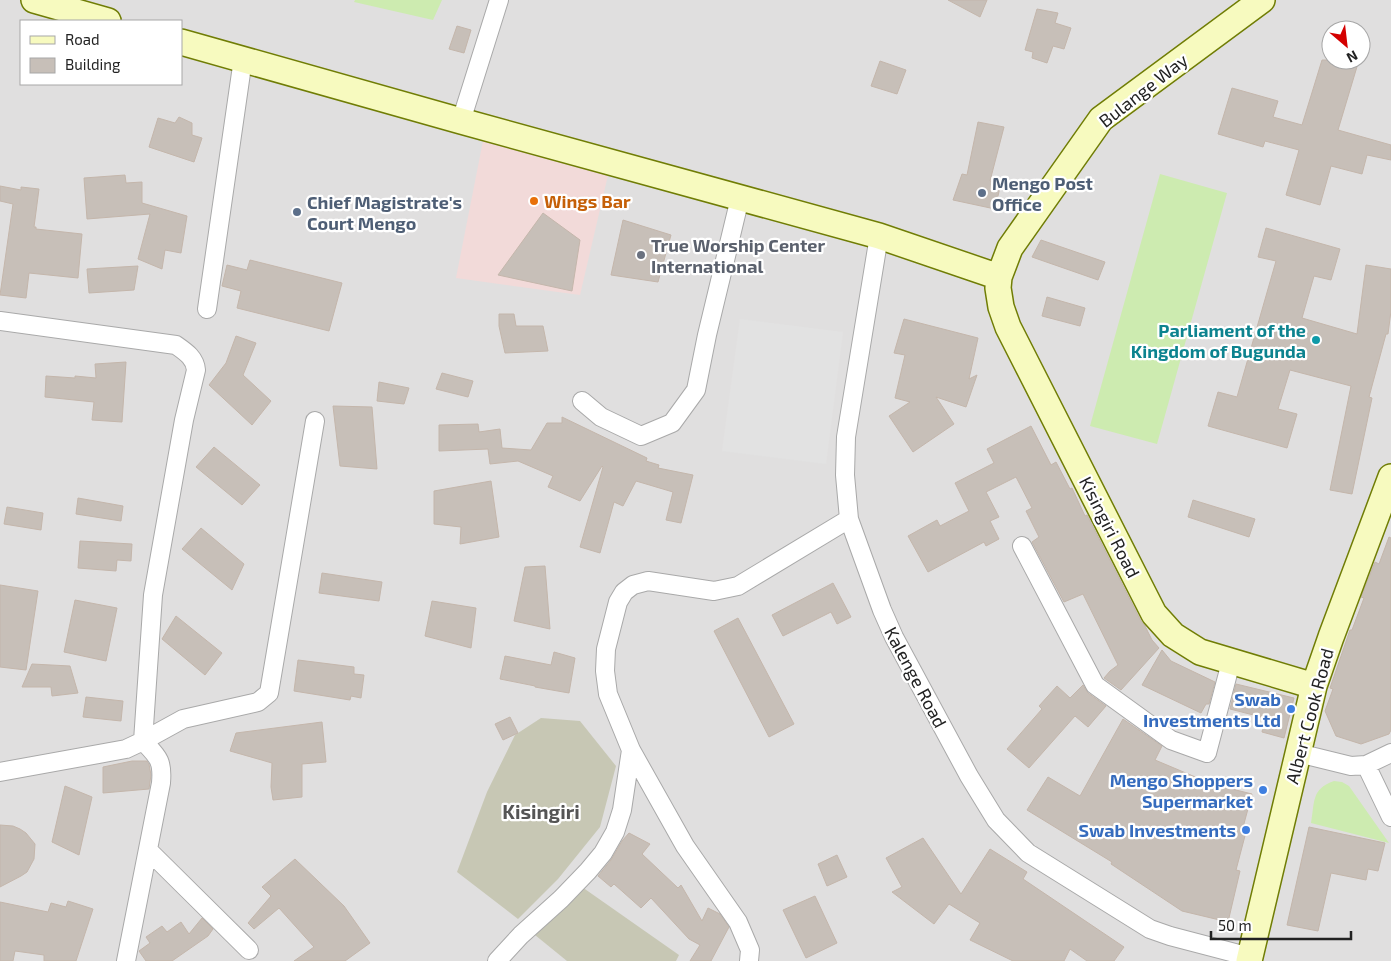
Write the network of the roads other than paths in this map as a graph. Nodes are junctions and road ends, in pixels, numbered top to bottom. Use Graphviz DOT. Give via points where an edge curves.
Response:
graph roads {
  1 [pos="34,0"];
  2 [pos="499,0"];
  3 [pos="1262,0"];
  4 [pos="104,20"];
  5 [pos="182,42"];
  6 [pos="243,60"];
  7 [pos="460,121"];
  8 [pos="740,198"];
  9 [pos="879,236"];
  10 [pos="999,277"];
  11 [pos="207,309"];
  12 [pos="0,321"];
  13 [pos="582,401"];
  14 [pos="316,421"];
  15 [pos="1391,477"];
  16 [pos="849,519"];
  17 [pos="1022,546"];
  18 [pos="1231,662"];
  19 [pos="1314,686"];
  20 [pos="143,741"];
  21 [pos="631,750"];
  22 [pos="1298,753"];
  23 [pos="1391,753"];
  24 [pos="1366,766"];
  25 [pos="0,772"];
  26 [pos="1391,817"];
  27 [pos="148,850"];
  28 [pos="248,950"];
  29 [pos="1250,959"];
  30 [pos="126,961"];
  31 [pos="497,961"];
  32 [pos="749,961"];
  1 -- 4 [label="main road"];
  2 -- 7 [label="street"];
  3 -- 10 [label="main road, Bulange Way" via="1101,119 1010,248"];
  5 -- 6 [label="main road"];
  6 -- 7 [label="main road"];
  6 -- 11 [label="street"];
  7 -- 8 [label="main road"];
  8 -- 9 [label="main road"];
  8 -- 13 [label="street" via="696,390 672,423 641,436 601,417"];
  9 -- 10 [label="main road"];
  9 -- 16 [label="street, Kalenge Road" via="846,437"];
  10 -- 18 [label="main road, Kisingiri Road" via="1001,307 1008,327 1154,614 1173,636 1200,652"];
  12 -- 20 [label="street" via="176,345 187,352 195,364 153,595"];
  14 -- 20 [label="street" via="269,693 258,702 182,719"];
  15 -- 19 [label="main road, Albert Cook Road"];
  16 -- 21 [label="street" via="738,586 714,591 648,581 633,585 624,592 618,602 606,649 605,671 608,694"];
  16 -- 29 [label="street, Kalenge Road" via="894,637 996,820 1028,852 1150,929"];
  17 -- 18 [label="street" via="1094,685 1171,740 1207,753"];
  18 -- 19 [label="main road, Kisingiri Road"];
  19 -- 22 [label="main road, Albert Cook Road"];
  20 -- 25 [label="street" via="126,749"];
  20 -- 27 [label="street" via="162,768"];
  21 -- 31 [label="street" via="622,810 603,853 562,900 521,935"];
  21 -- 32 [label="street" via="685,846 738,922 750,950"];
  22 -- 24 [label="street" via="1351,766"];
  22 -- 29 [label="main road, Albert Cook Road"];
  23 -- 24 [label="street"];
  24 -- 26 [label="street"];
  27 -- 28 [label="street"];
  27 -- 30 [label="street"];
}
